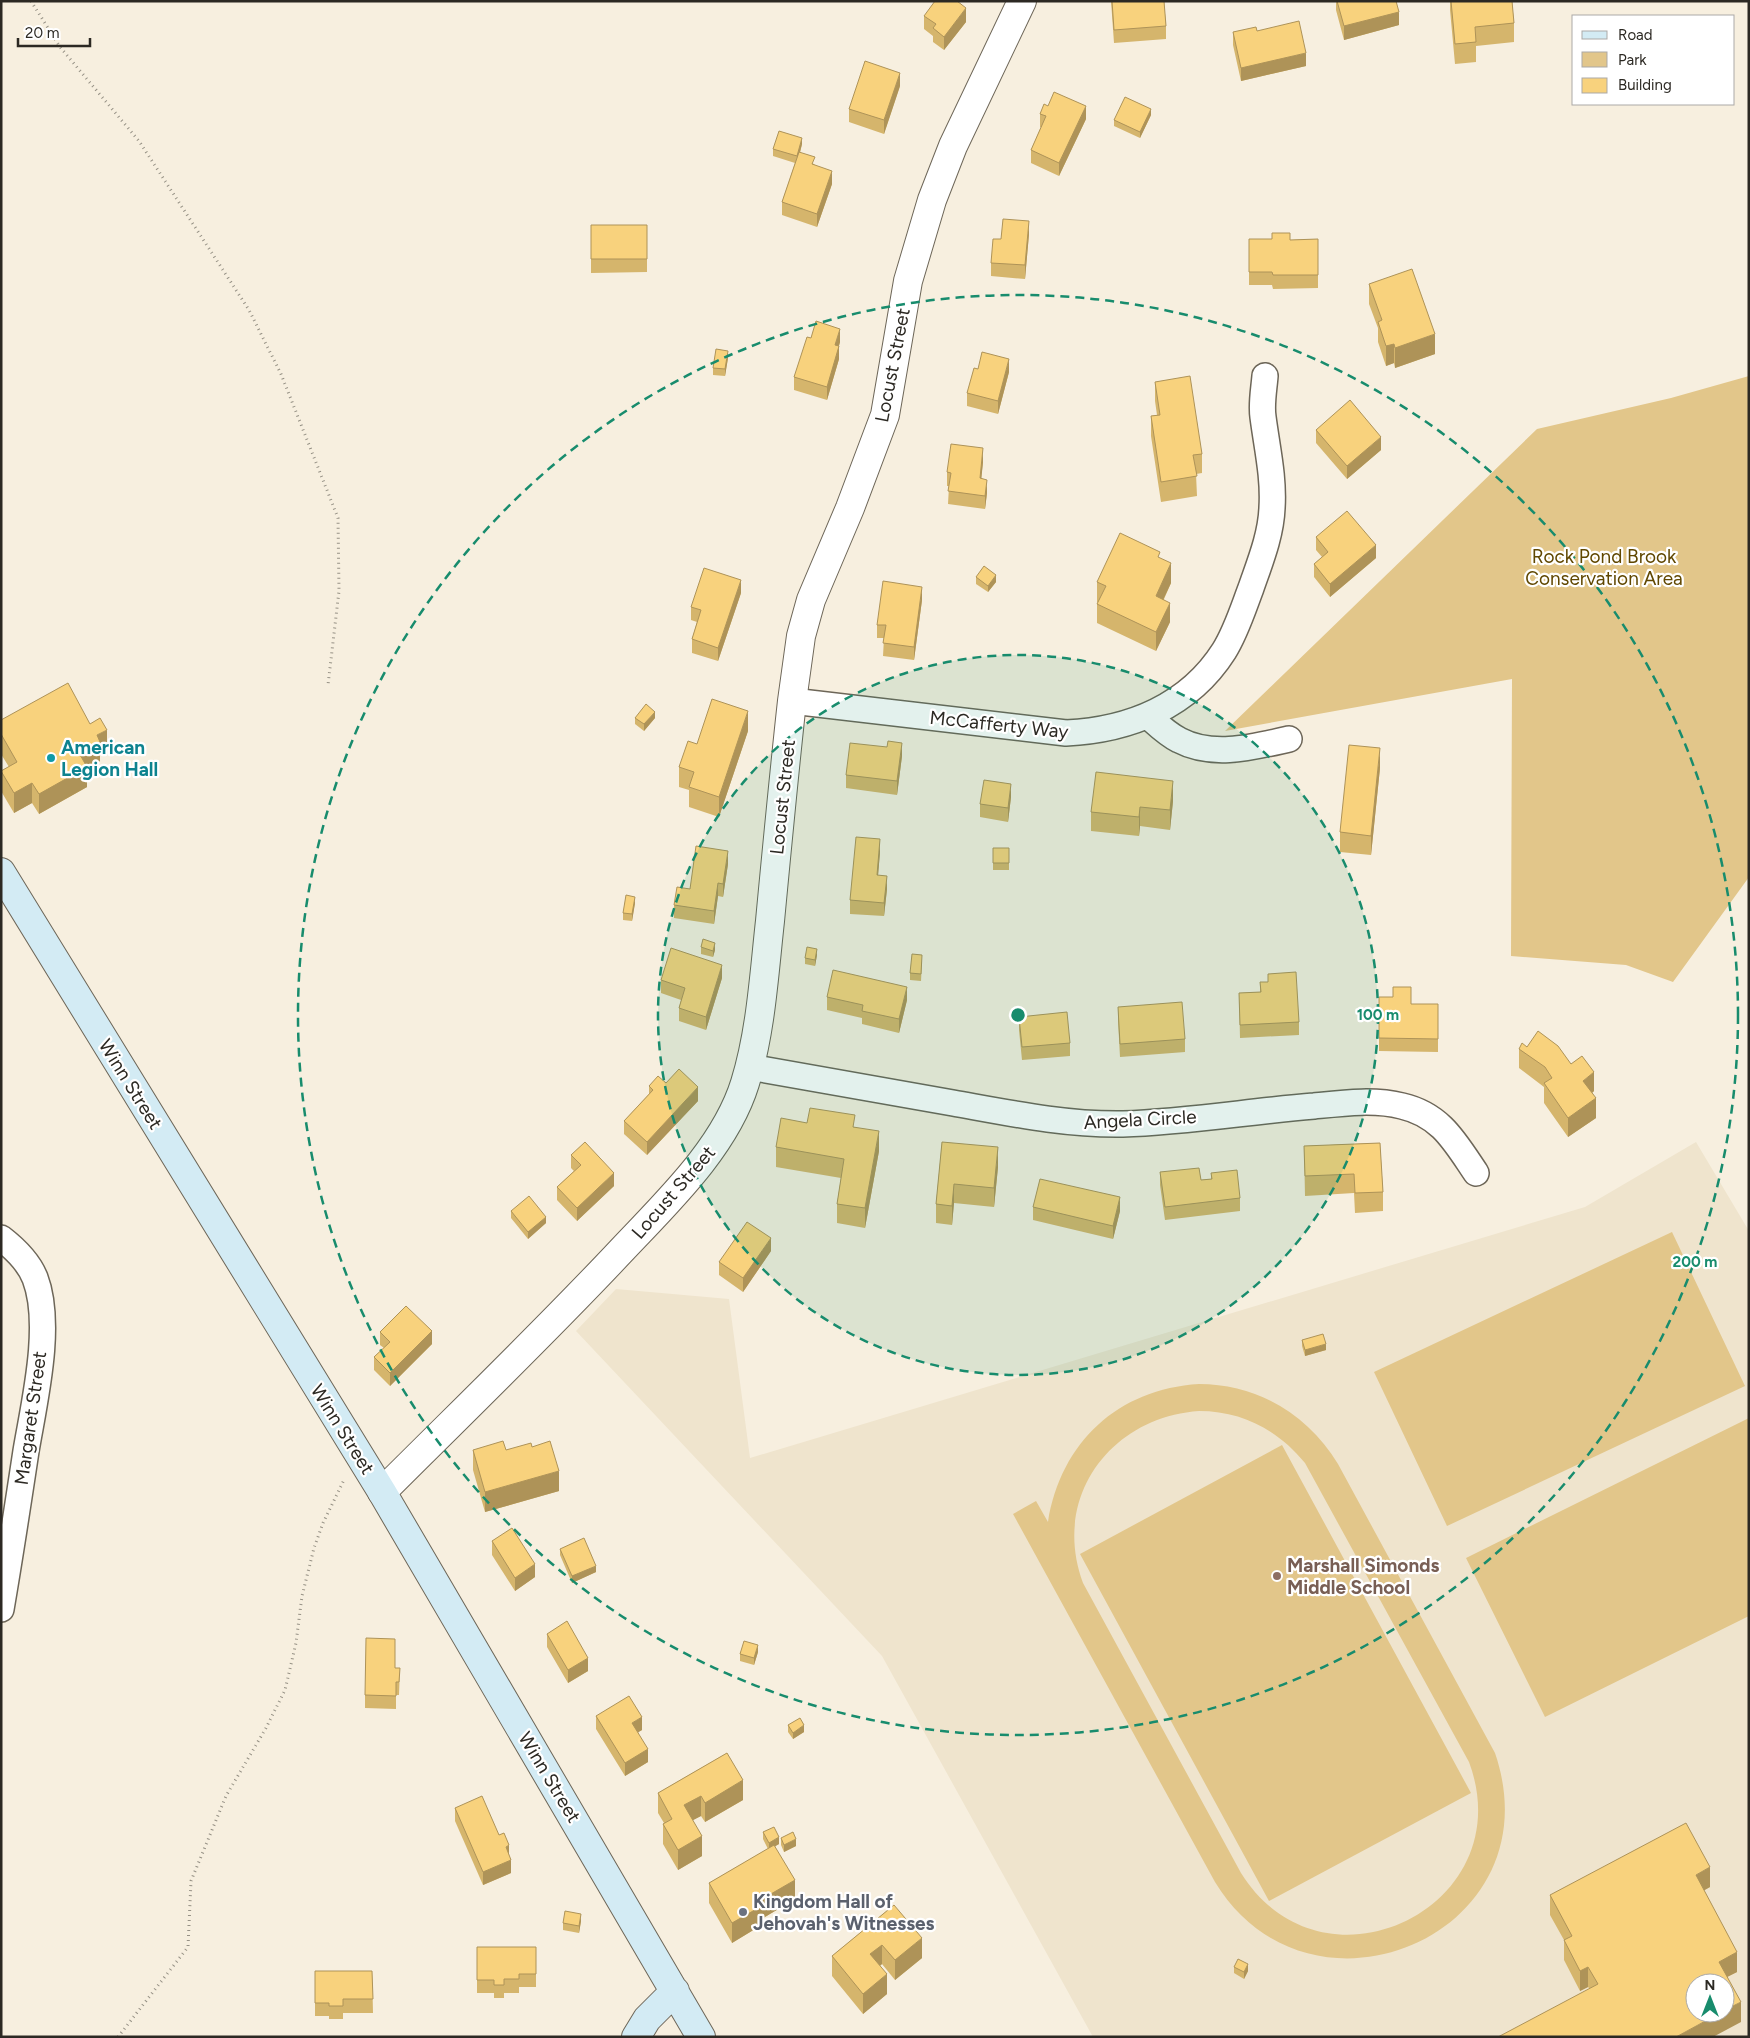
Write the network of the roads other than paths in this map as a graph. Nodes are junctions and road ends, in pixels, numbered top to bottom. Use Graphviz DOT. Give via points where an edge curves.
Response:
graph roads {
  1 [pos="1022,1"];
  2 [pos="1265,376"];
  3 [pos="792,701"];
  4 [pos="1148,716"];
  5 [pos="1288,739"];
  6 [pos="1,872"];
  7 [pos="749,1067"];
  8 [pos="1476,1173"];
  9 [pos="1,1238"];
  10 [pos="382,1492"];
  11 [pos="1,1609"];
  12 [pos="675,1991"];
  13 [pos="636,2037"];
  14 [pos="701,2037"];
  1 -- 3 [label="street, Locust Street" via="953,146 932,200 908,281 885,415 811,600 801,636"];
  2 -- 4 [label="street, McCafferty Way" via="1263,416 1273,478 1273,500 1269,532 1260,563 1234,633 1216,664 1186,694"];
  3 -- 4 [label="street, McCafferty Way" via="1066,733 1110,728"];
  3 -- 7 [label="street, Locust Street" via="762,992"];
  4 -- 5 [label="street" via="1170,735 1193,745 1237,749"];
  6 -- 10 [label="main road, Winn Street"];
  7 -- 8 [label="street, Angela Circle" via="1038,1119 1088,1123 1163,1121 1343,1103 1400,1105 1415,1109 1440,1124"];
  7 -- 10 [label="street, Locust Street" via="723,1131 688,1177 572,1304"];
  9 -- 11 [label="street, Margaret Street" via="21,1257 35,1278 42,1330 37,1394"];
  10 -- 12 [label="main road, Winn Street"];
  12 -- 13 [label="main road" via="647,2019"];
  12 -- 14 [label="main road, Winn Street"];
}
